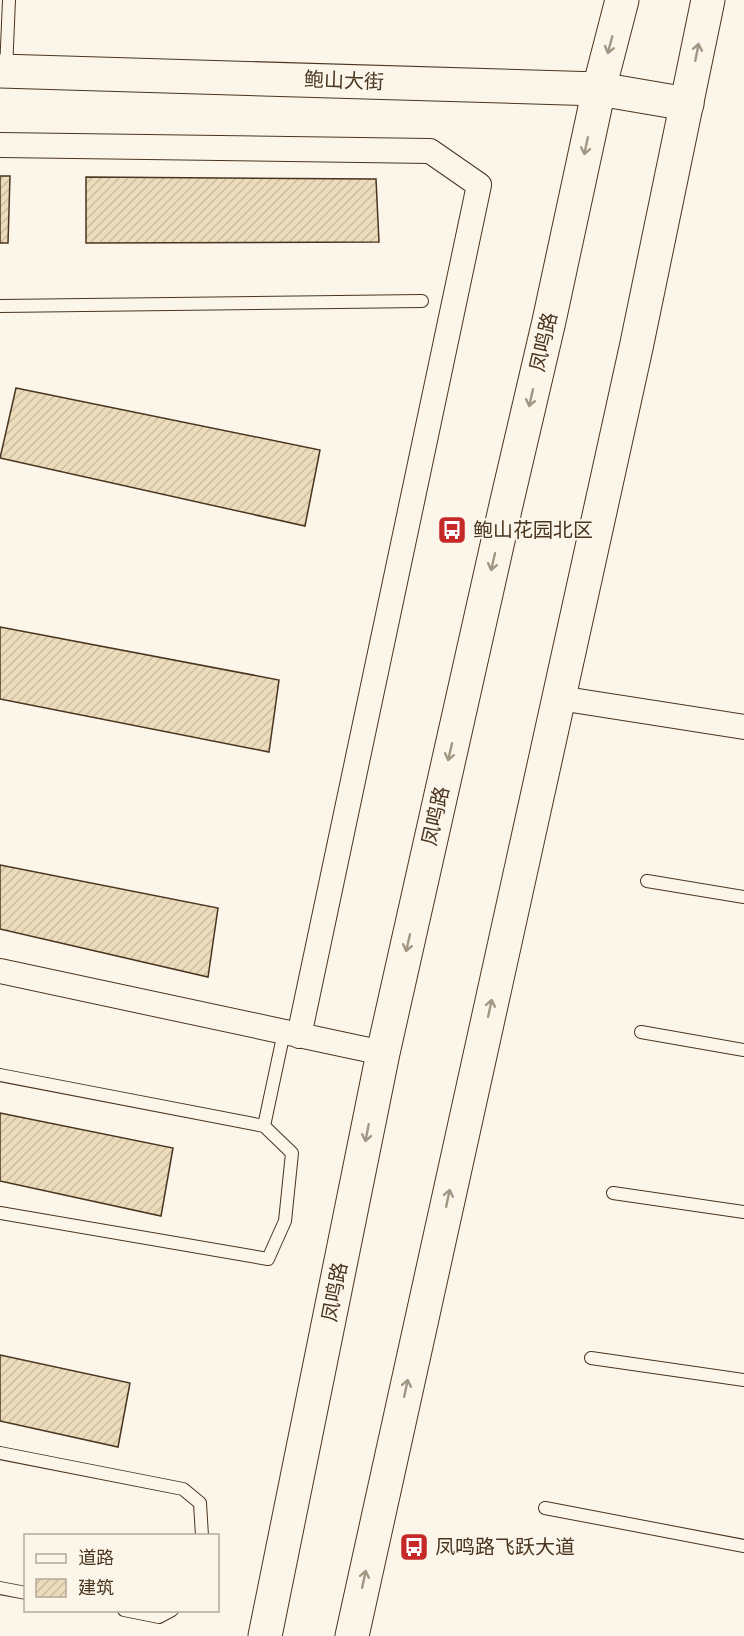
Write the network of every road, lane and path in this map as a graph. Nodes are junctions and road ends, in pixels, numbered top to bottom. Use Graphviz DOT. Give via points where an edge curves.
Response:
graph roads {
  1 [pos="9,0"];
  2 [pos="622,0"];
  3 [pos="708,0"];
  4 [pos="3,71"];
  5 [pos="599,89"];
  6 [pos="687,104"];
  7 [pos="0,145"];
  8 [pos="422,301"];
  9 [pos="0,306"];
  10 [pos="559,698"];
  11 [pos="744,727"];
  12 [pos="647,881"];
  13 [pos="744,897"];
  14 [pos="0,971"];
  15 [pos="641,1032"];
  16 [pos="292,1034"];
  17 [pos="744,1050"];
  18 [pos="383,1053"];
  19 [pos="0,1075"];
  20 [pos="264,1126"];
  21 [pos="613,1193"];
  22 [pos="744,1212"];
  23 [pos="0,1213"];
  24 [pos="591,1358"];
  25 [pos="744,1380"];
  26 [pos="0,1453"];
  27 [pos="545,1508"];
  28 [pos="202,1534"];
  29 [pos="744,1546"];
  30 [pos="0,1588"];
  31 [pos="24,1593"];
  32 [pos="130,1612"];
  33 [pos="170,1612"];
  34 [pos="265,1636"];
  35 [pos="352,1636"];
  1 -- 4 [label="lane"];
  2 -- 5 [label="main road, 凤鸣路, one-way"];
  6 -- 3 [label="main road, one-way"];
  4 -- 5 [label="main road, 鲍山大街"];
  5 -- 6 [label="main road, 鲍山大街"];
  5 -- 18 [label="main road, 凤鸣路, one-way"];
  6 -- 10 [label="main road"];
  7 -- 16 [label="street" via="430,151 480,185"];
  8 -- 9 [label="lane"];
  10 -- 11 [label="street"];
  35 -- 10 [label="main road, one-way"];
  12 -- 13 [label="lane"];
  14 -- 16 [label="street"];
  15 -- 17 [label="lane"];
  16 -- 18 [label="street"];
  16 -- 20 [label="lane"];
  18 -- 34 [label="main road, 凤鸣路, one-way"];
  19 -- 20 [label="lane"];
  20 -- 23 [label="lane" via="292,1153 285,1221 268,1259"];
  21 -- 22 [label="lane"];
  24 -- 25 [label="lane"];
  26 -- 28 [label="lane" via="183,1489 200,1503"];
  27 -- 29 [label="lane"];
  30 -- 31 [label="lane"];
  32 -- 33 [label="lane" via="159,1617"];
}
